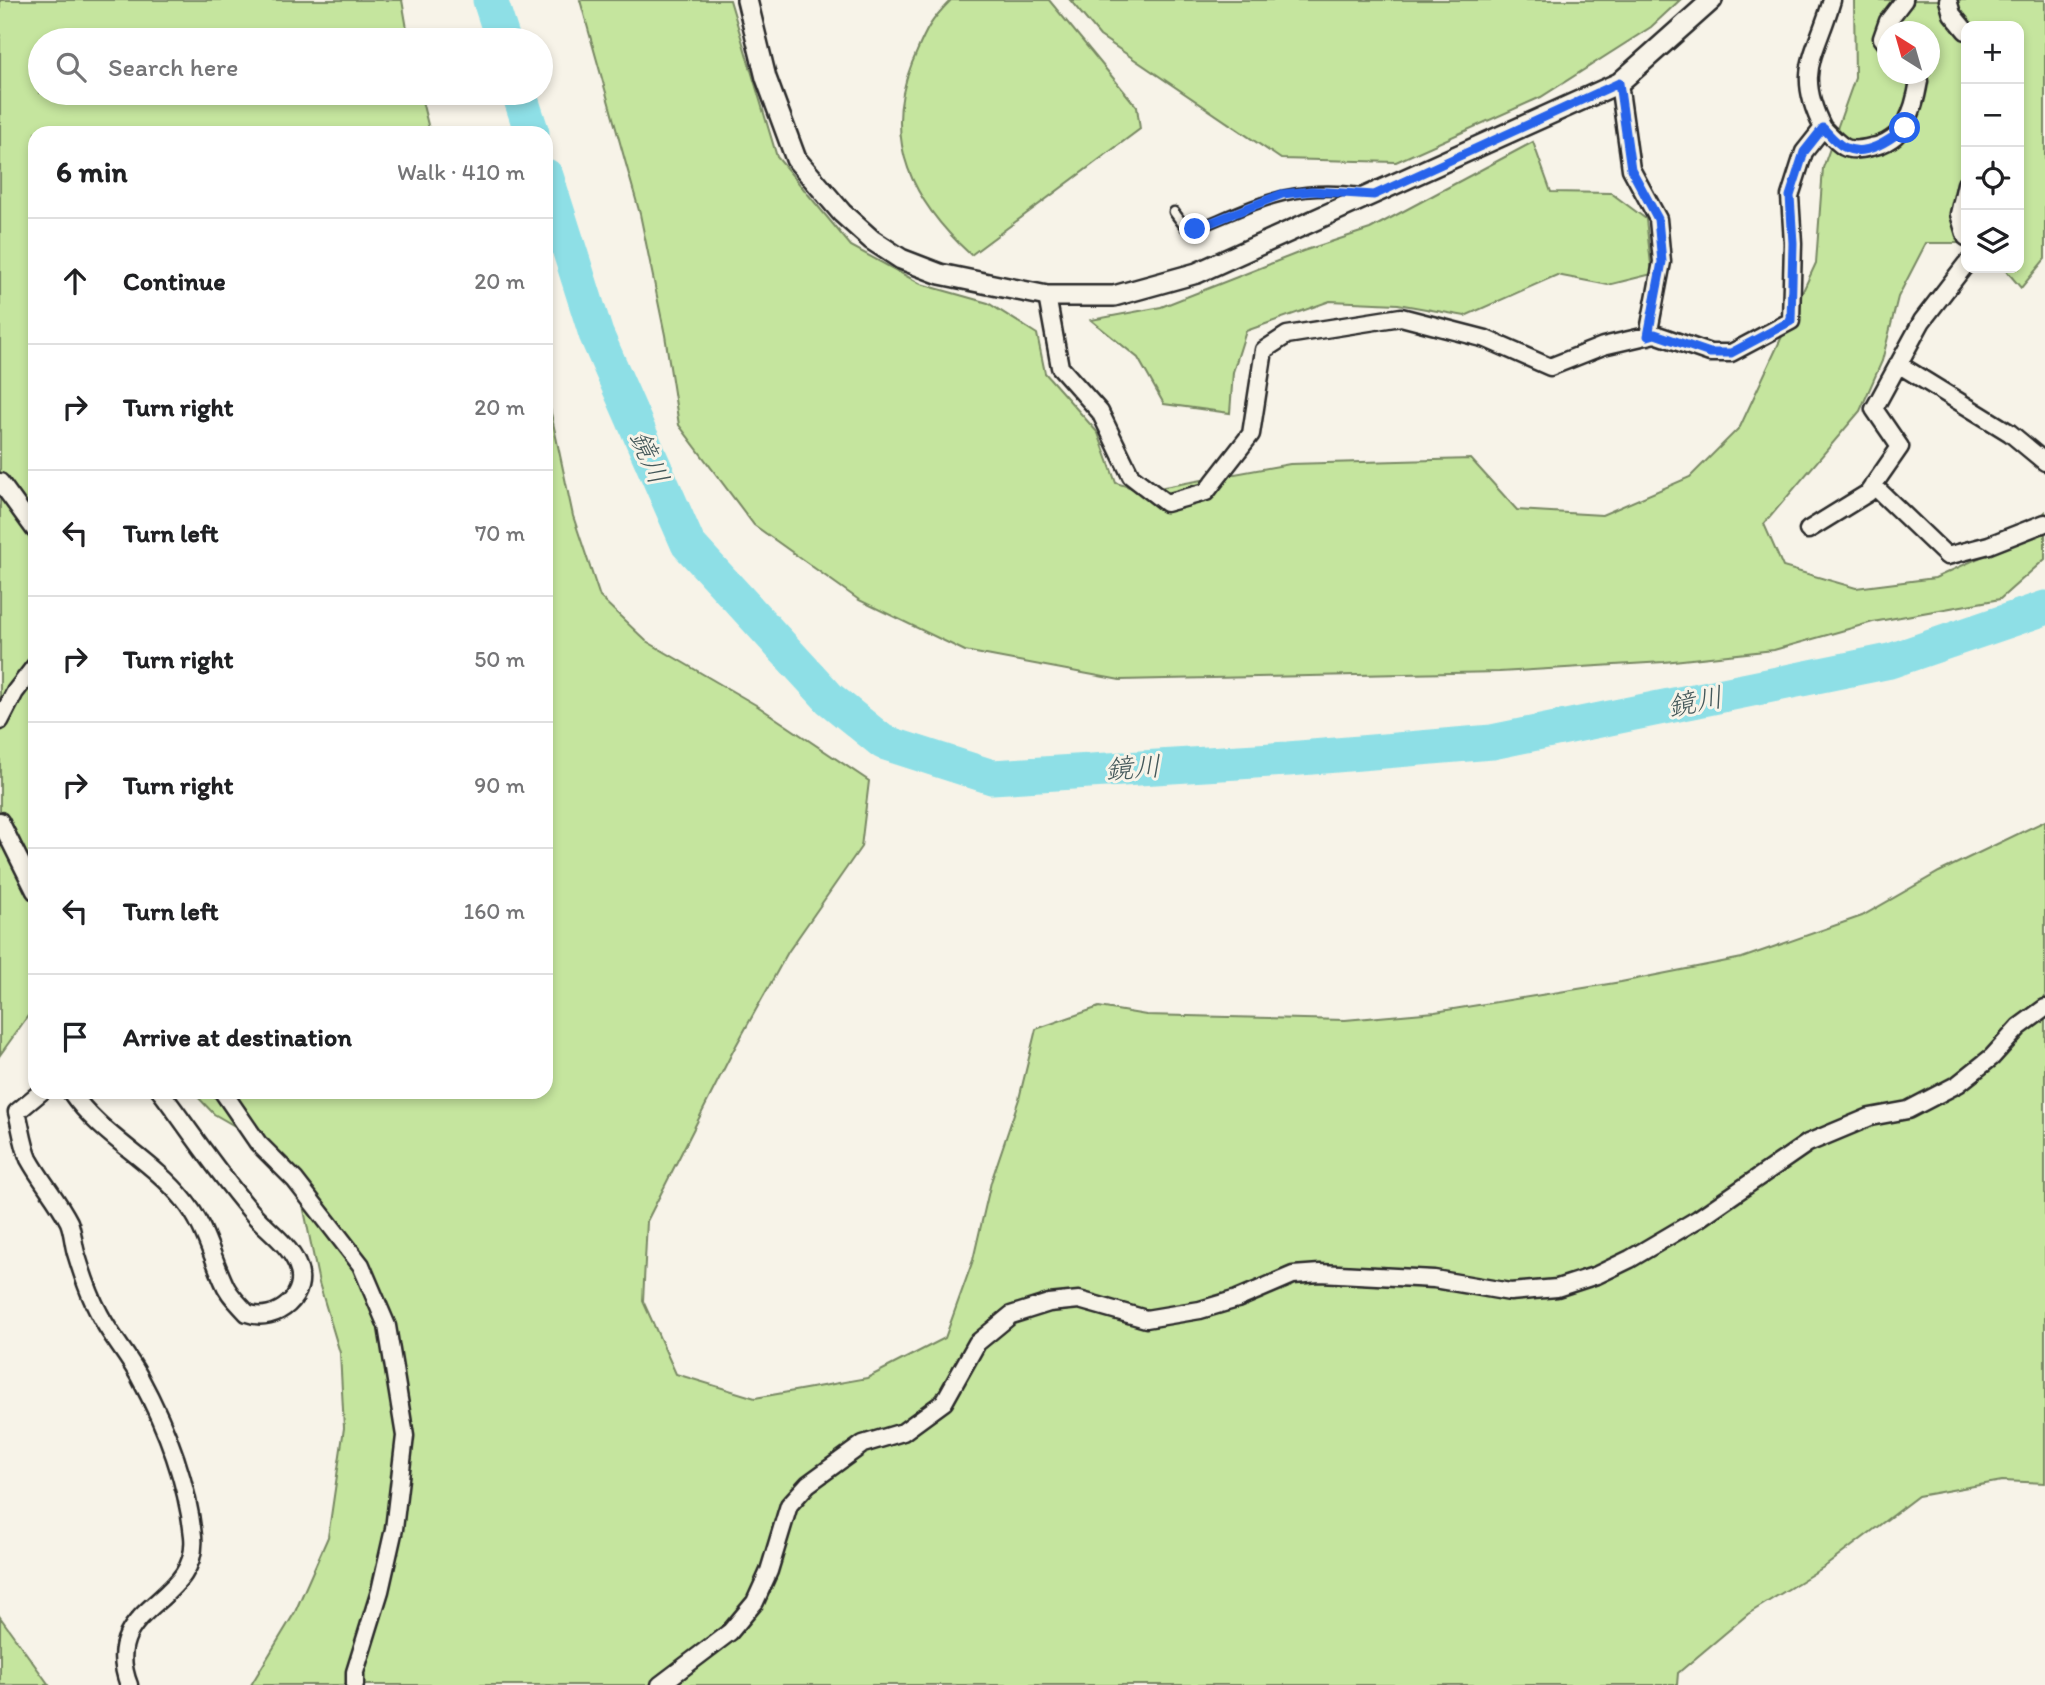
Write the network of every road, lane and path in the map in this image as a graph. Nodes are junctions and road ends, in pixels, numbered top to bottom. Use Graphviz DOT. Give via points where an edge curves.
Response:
graph roads {
  1 [pos="747,0"];
  2 [pos="1712,0"];
  3 [pos="1832,0"];
  4 [pos="1904,0"];
  5 [pos="1948,0"];
  6 [pos="1889,21"];
  7 [pos="1961,25"];
  8 [pos="1619,83"];
  9 [pos="1918,84"];
  10 [pos="1823,128"];
  11 [pos="1374,195"];
  12 [pos="1174,212"];
  13 [pos="1961,270"];
  14 [pos="1047,296"];
  15 [pos="1648,336"];
  16 [pos="1898,364"];
  17 [pos="2010,433"];
  18 [pos="2045,450"];
  19 [pos="2045,462"];
  20 [pos="0,482"];
  21 [pos="1873,485"];
  22 [pos="28,520"];
  23 [pos="2045,523"];
  24 [pos="1808,530"];
  25 [pos="28,675"];
  26 [pos="0,721"];
  27 [pos="0,821"];
  28 [pos="28,877"];
  29 [pos="2045,1008"];
  30 [pos="33,1099"];
  31 [pos="76,1099"];
  32 [pos="167,1099"];
  33 [pos="228,1099"];
  34 [pos="129,1685"];
  35 [pos="355,1685"];
  36 [pos="660,1685"];
  1 -- 14 [label="street" via="766,78 796,159 842,213 901,259 940,274"];
  2 -- 8 [label="street"];
  3 -- 10 [label="street" via="1808,69 1809,101"];
  4 -- 6 [label="street"];
  5 -- 7 [label="street"];
  8 -- 11 [label="street"];
  8 -- 15 [label="street" via="1631,169 1658,219 1662,262"];
  9 -- 10 [label="street" via="1905,128 1885,145 1845,148"];
  10 -- 15 [label="street" via="1804,152 1790,196 1791,321 1731,353 1710,353 1655,334"];
  11 -- 12 [label="lane" via="1282,194 1195,229 1186,228"];
  11 -- 14 [label="street" via="1197,273 1114,296"];
  13 -- 16 [label="street" via="1922,321"];
  14 -- 15 [label="street" via="1060,367 1100,412 1131,476 1166,503 1206,492 1251,434 1264,350 1287,335 1401,317 1486,339 1549,368 1603,346"];
  16 -- 17 [label="street"];
  16 -- 21 [label="street" via="1874,410 1900,447"];
  17 -- 18 [label="street"];
  17 -- 19 [label="street"];
  20 -- 22 [label="street"];
  21 -- 23 [label="street" via="1947,556"];
  21 -- 24 [label="street" via="1868,493"];
  25 -- 26 [label="street"];
  27 -- 28 [label="street"];
  29 -- 36 [label="street" via="1958,1084 1909,1111 1870,1116 1808,1143 1698,1219 1630,1259 1557,1288 1510,1292 1434,1279 1320,1273 1293,1275 1237,1300 1200,1310 1146,1319 1079,1300 1049,1303 1011,1315 978,1343 944,1402 903,1432 863,1444 807,1484 789,1505 755,1602 730,1632"];
  30 -- 34 [label="street" via="17,1112 28,1156 69,1224 98,1312 138,1374 164,1427 183,1482 193,1540 188,1569 134,1623 124,1642 122,1666"];
  31 -- 32 [label="street" via="85,1113 159,1172 186,1202 211,1244 224,1285 247,1313 267,1316 289,1306 301,1285 298,1264 254,1215"];
  33 -- 35 [label="street" via="258,1143 295,1180 361,1265 387,1326 405,1436 394,1528"];
}
